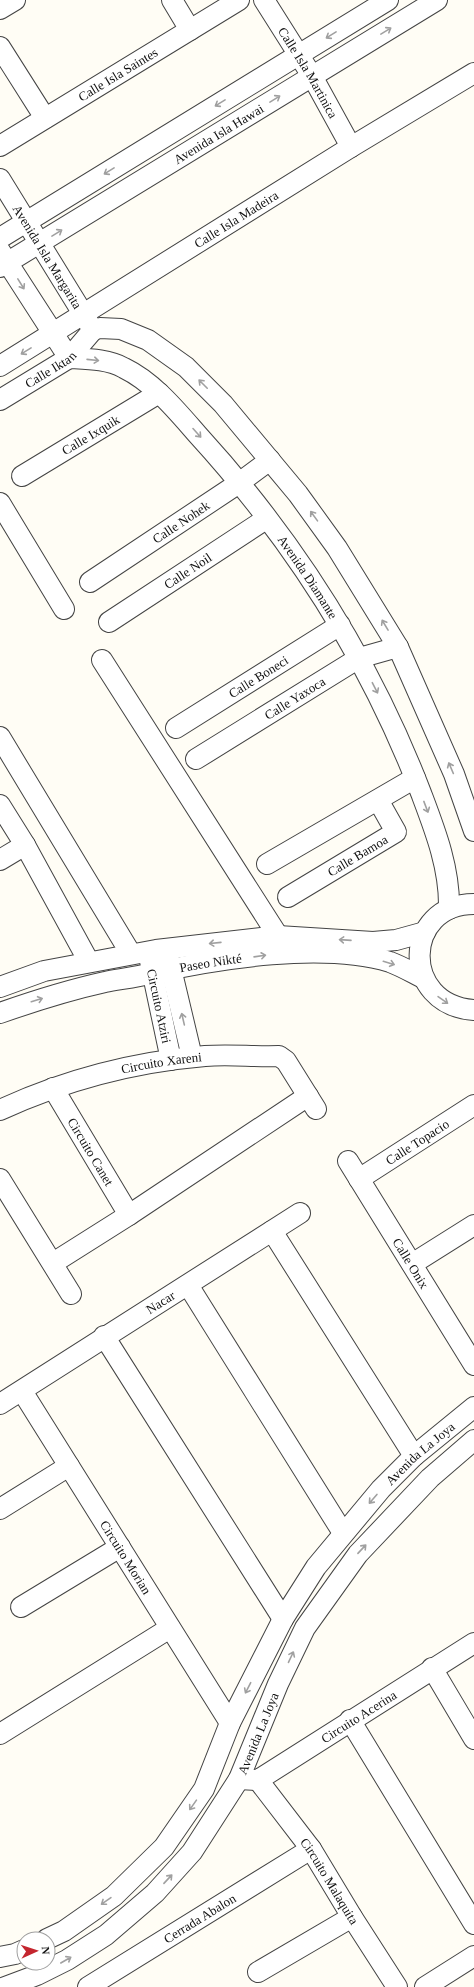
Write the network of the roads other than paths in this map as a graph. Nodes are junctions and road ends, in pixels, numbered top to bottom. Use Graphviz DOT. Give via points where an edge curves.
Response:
graph roads {
  1 [pos="16,0"];
  2 [pos="172,0"];
  3 [pos="239,0"];
  4 [pos="264,0"];
  5 [pos="388,0"];
  6 [pos="437,0"];
  7 [pos="0,9"];
  8 [pos="190,30"];
  9 [pos="0,47"];
  10 [pos="298,55"];
  11 [pos="474,73"];
  12 [pos="312,76"];
  13 [pos="45,118"];
  14 [pos="0,146"];
  15 [pos="351,147"];
  16 [pos="0,179"];
  17 [pos="26,222"];
  18 [pos="0,238"];
  19 [pos="40,244"];
  20 [pos="3,260"];
  21 [pos="88,322"];
  22 [pos="53,334"];
  23 [pos="69,358"];
  24 [pos="0,366"];
  25 [pos="159,393"];
  26 [pos="0,400"];
  27 [pos="270,460"];
  28 [pos="22,476"];
  29 [pos="239,483"];
  30 [pos="0,503"];
  31 [pos="266,518"];
  32 [pos="90,582"];
  33 [pos="64,609"];
  34 [pos="110,622"];
  35 [pos="340,625"];
  36 [pos="398,647"];
  37 [pos="359,658"];
  38 [pos="102,660"];
  39 [pos="176,728"];
  40 [pos="0,737"];
  41 [pos="196,760"];
  42 [pos="415,778"];
  43 [pos="378,800"];
  44 [pos="0,805"];
  45 [pos="474,831"];
  46 [pos="25,845"];
  47 [pos="0,860"];
  48 [pos="267,864"];
  49 [pos="288,897"];
  50 [pos="474,904"];
  51 [pos="449,908"];
  52 [pos="425,932"];
  53 [pos="278,936"];
  54 [pos="148,951"];
  55 [pos="89,962"];
  56 [pos="162,971"];
  57 [pos="423,978"];
  58 [pos="0,987"];
  59 [pos="474,1010"];
  60 [pos="0,1013"];
  61 [pos="192,1057"];
  62 [pos="171,1060"];
  63 [pos="53,1088"];
  64 [pos="474,1105"];
  65 [pos="0,1110"];
  66 [pos="348,1161"];
  67 [pos="0,1179"];
  68 [pos="359,1179"];
  69 [pos="300,1213"];
  70 [pos="129,1215"];
  71 [pos="474,1225"];
  72 [pos="272,1231"];
  73 [pos="53,1263"];
  74 [pos="412,1264"];
  75 [pos="188,1285"];
  76 [pos="71,1294"];
  77 [pos="104,1336"];
  78 [pos="468,1344"];
  79 [pos="474,1365"];
  80 [pos="22,1391"];
  81 [pos="0,1404"];
  82 [pos="474,1407"];
  83 [pos="474,1440"];
  84 [pos="414,1456"];
  85 [pos="69,1466"];
  86 [pos="0,1509"];
  87 [pos="343,1533"];
  88 [pos="120,1548"];
  89 [pos="21,1607"];
  90 [pos="283,1619"];
  91 [pos="170,1628"];
  92 [pos="474,1643"];
  93 [pos="263,1660"];
  94 [pos="432,1668"];
  95 [pos="282,1677"];
  96 [pos="350,1720"];
  97 [pos="230,1723"];
  98 [pos="0,1734"];
  99 [pos="474,1739"];
  100 [pos="249,1779"];
  101 [pos="312,1848"];
  102 [pos="352,1917"];
  103 [pos="474,1924"];
  104 [pos="56,1935"];
  105 [pos="16,1954"];
  106 [pos="474,1956"];
  107 [pos="0,1957"];
  108 [pos="258,1972"];
  109 [pos="5,1987"];
  110 [pos="88,1987"];
  111 [pos="397,1987"];
  112 [pos="425,1987"];
  1 -- 7 [label="street"];
  2 -- 8 [label="street"];
  3 -- 8 [label="street, Calle Isla Saintes"];
  4 -- 10 [label="street, Calle Isla Martinica"];
  5 -- 10 [label="street, Avenida Isla Hawai, one-way"];
  12 -- 6 [label="street, Avenida Isla Hawai, one-way"];
  8 -- 13 [label="street, Calle Isla Saintes"];
  9 -- 13 [label="street"];
  10 -- 12 [label="street, Calle Isla Martinica"];
  10 -- 17 [label="street, Avenida Isla Hawai, one-way"];
  11 -- 15 [label="street, Calle Isla Madeira"];
  12 -- 15 [label="street, Calle Isla Martinica"];
  19 -- 12 [label="street, Avenida Isla Hawai, one-way"];
  13 -- 14 [label="street, Calle Isla Saintes"];
  15 -- 21 [label="street, Calle Isla Madeira"];
  16 -- 17 [label="street, Avenida Isla Margarita"];
  17 -- 18 [label="street, Avenida Isla Hawai"];
  17 -- 19 [label="street, Avenida Isla Margarita"];
  19 -- 20 [label="street, Avenida Isla Hawai"];
  19 -- 21 [label="street, Avenida Isla Margarita"];
  20 -- 22 [label="street, one-way"];
  21 -- 22 [label="street, Calle Isla Madeira"];
  21 -- 23 [label="street, Calle Iktan"];
  27 -- 21 [label="street, one-way" via="223,404 186,367 148,340 121,329 100,328"];
  22 -- 23 [label="street"];
  22 -- 24 [label="street, Calle Isla Madeira, one-way"];
  23 -- 25 [label="street, Avenida Diamante, one-way" via="99,360 124,367"];
  23 -- 26 [label="street, Calle Iktan"];
  25 -- 28 [label="street, Calle Ixquik"];
  25 -- 29 [label="street, Avenida Diamante, one-way" via="218,456"];
  27 -- 29 [label="street, Calle Nohek"];
  36 -- 27 [label="street, one-way" via="337,548"];
  29 -- 31 [label="street, Avenida Diamante"];
  29 -- 32 [label="street, Calle Nohek"];
  30 -- 33 [label="street"];
  31 -- 34 [label="street, Calle Noil"];
  31 -- 35 [label="street, Avenida Diamante"];
  35 -- 37 [label="street, Avenida Diamante"];
  35 -- 39 [label="street, Calle Boneci"];
  36 -- 37 [label="street, Calle Yaxoca"];
  45 -- 36 [label="street, one-way" via="454,774"];
  37 -- 41 [label="street, Calle Yaxoca"];
  37 -- 42 [label="street, Avenida Diamante, one-way" via="388,714"];
  38 -- 53 [label="street"];
  40 -- 54 [label="street, Circuito Atziri"];
  42 -- 43 [label="street"];
  42 -- 51 [label="street, Avenida Diamante, one-way" via="444,860 450,890"];
  43 -- 48 [label="street"];
  43 -- 49 [label="street, Calle Bamoa" via="396,832"];
  44 -- 46 [label="street"];
  46 -- 47 [label="street"];
  46 -- 55 [label="street"];
  50 -- 51 [label="street"];
  51 -- 52 [label="street" via="434,920"];
  52 -- 53 [label="street, Paseo Nikté, one-way" via="396,940 373,942"];
  52 -- 57 [label="street" via="420,947 419,963"];
  53 -- 54 [label="street, Paseo Nikté, one-way"];
  54 -- 55 [label="street, Paseo Nikté"];
  54 -- 56 [label="street, Circuito Atziri"];
  55 -- 58 [label="street, Paseo Nikté" via="44,971"];
  56 -- 57 [label="street, Paseo Nikté, one-way" via="273,954 320,953 390,962"];
  60 -- 56 [label="street, Paseo Nikté, one-way" via="59,994"];
  61 -- 56 [label="street, Circuito Atziri, one-way"];
  56 -- 62 [label="street, Circuito Atziri"];
  57 -- 59 [label="street, one-way" via="432,992 445,1003 461,1009"];
  61 -- 62 [label="street, Circuito Xareni"];
  61 -- 70 [label="street, Circuito Xareni" via="279,1056 286,1061 312,1103"];
  62 -- 63 [label="street, Circuito Xareni" via="105,1072"];
  63 -- 65 [label="street, Circuito Xareni"];
  63 -- 70 [label="street, Circuito Canet"];
  64 -- 68 [label="street, Calle Topacio"];
  66 -- 68 [label="street, Calle Onix"];
  67 -- 73 [label="street"];
  68 -- 74 [label="street, Calle Onix"];
  69 -- 72 [label="street, Nacar"];
  70 -- 73 [label="street, Circuito Xareni"];
  71 -- 74 [label="street"];
  72 -- 75 [label="street, Nacar"];
  72 -- 84 [label="street"];
  73 -- 76 [label="street"];
  74 -- 78 [label="street, Calle Onix"];
  75 -- 77 [label="street, Nacar"];
  75 -- 87 [label="street"];
  77 -- 80 [label="street, Nacar"];
  77 -- 90 [label="street"];
  78 -- 79 [label="street, Calle Onix"];
  80 -- 81 [label="street, Nacar"];
  80 -- 85 [label="street, Circuito Morian"];
  82 -- 84 [label="street, Avenida La Joya"];
  95 -- 83 [label="street, Avenida La Joya, one-way" via="305,1628 358,1554 430,1478"];
  84 -- 87 [label="street, Avenida La Joya, one-way"];
  85 -- 86 [label="street"];
  85 -- 88 [label="street, Circuito Morian"];
  87 -- 90 [label="street, Avenida La Joya" via="316,1567"];
  88 -- 89 [label="street"];
  88 -- 91 [label="street, Circuito Morian"];
  90 -- 93 [label="street, Avenida La Joya"];
  91 -- 97 [label="street, Circuito Morian"];
  91 -- 98 [label="street"];
  92 -- 94 [label="street, Circuito Acerina"];
  93 -- 95 [label="street"];
  93 -- 97 [label="street, Avenida La Joya, one-way"];
  94 -- 96 [label="street, Circuito Acerina"];
  94 -- 99 [label="street"];
  95 -- 100 [label="street, Avenida La Joya"];
  96 -- 100 [label="street, Circuito Acerina"];
  96 -- 103 [label="street"];
  97 -- 104 [label="street, Avenida La Joya, one-way" via="204,1789 164,1847 114,1896"];
  100 -- 101 [label="street, Circuito Malaquita"];
  109 -- 100 [label="street, Avenida La Joya, one-way" via="67,1960 106,1934 155,1893 192,1852"];
  101 -- 102 [label="street, Circuito Malaquita"];
  101 -- 110 [label="street, Cerrada Abalon"];
  102 -- 108 [label="street"];
  102 -- 111 [label="street, Circuito Malaquita"];
  105 -- 107 [label="street"];
  106 -- 112 [label="street"];
}
